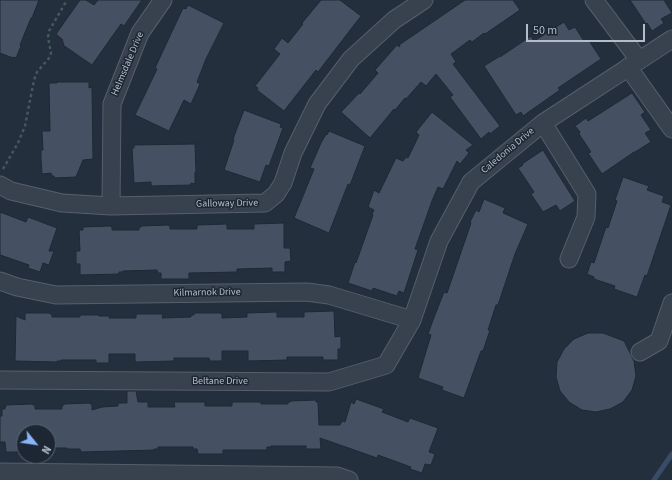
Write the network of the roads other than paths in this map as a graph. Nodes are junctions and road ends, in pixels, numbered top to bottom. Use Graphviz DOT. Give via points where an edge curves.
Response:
graph roads {
  1 [pos="164,0"];
  2 [pos="424,0"];
  3 [pos="594,0"];
  4 [pos="672,39"];
  5 [pos="634,64"];
  6 [pos="543,123"];
  7 [pos="672,130"];
  8 [pos="0,185"];
  9 [pos="111,206"];
  10 [pos="569,259"];
  11 [pos="0,281"];
  12 [pos="672,303"];
  13 [pos="412,320"];
  14 [pos="640,352"];
  15 [pos="0,380"];
  16 [pos="0,472"];
  17 [pos="349,480"];
  1 -- 9 [label="street, Helmsdale Drive" via="140,33 112,104"];
  2 -- 9 [label="street, Galloway Drive" via="394,20 351,59 317,104 293,153 283,183 276,194 265,203"];
  3 -- 5 [label="street"];
  4 -- 5 [label="street, Caledonia Drive"];
  5 -- 6 [label="street, Caledonia Drive"];
  5 -- 7 [label="street"];
  6 -- 10 [label="street" via="587,194 586,217"];
  6 -- 13 [label="street, Caledonia Drive" via="471,182 439,241"];
  8 -- 9 [label="street, Galloway Drive" via="11,191 62,203"];
  11 -- 13 [label="street, Kilmarnok Drive" via="56,295 307,292 348,300"];
  12 -- 14 [label="street" via="659,341"];
  13 -- 15 [label="street, Beltane Drive" via="386,365 329,382"];
  16 -- 17 [label="street" via="337,476"];
}
